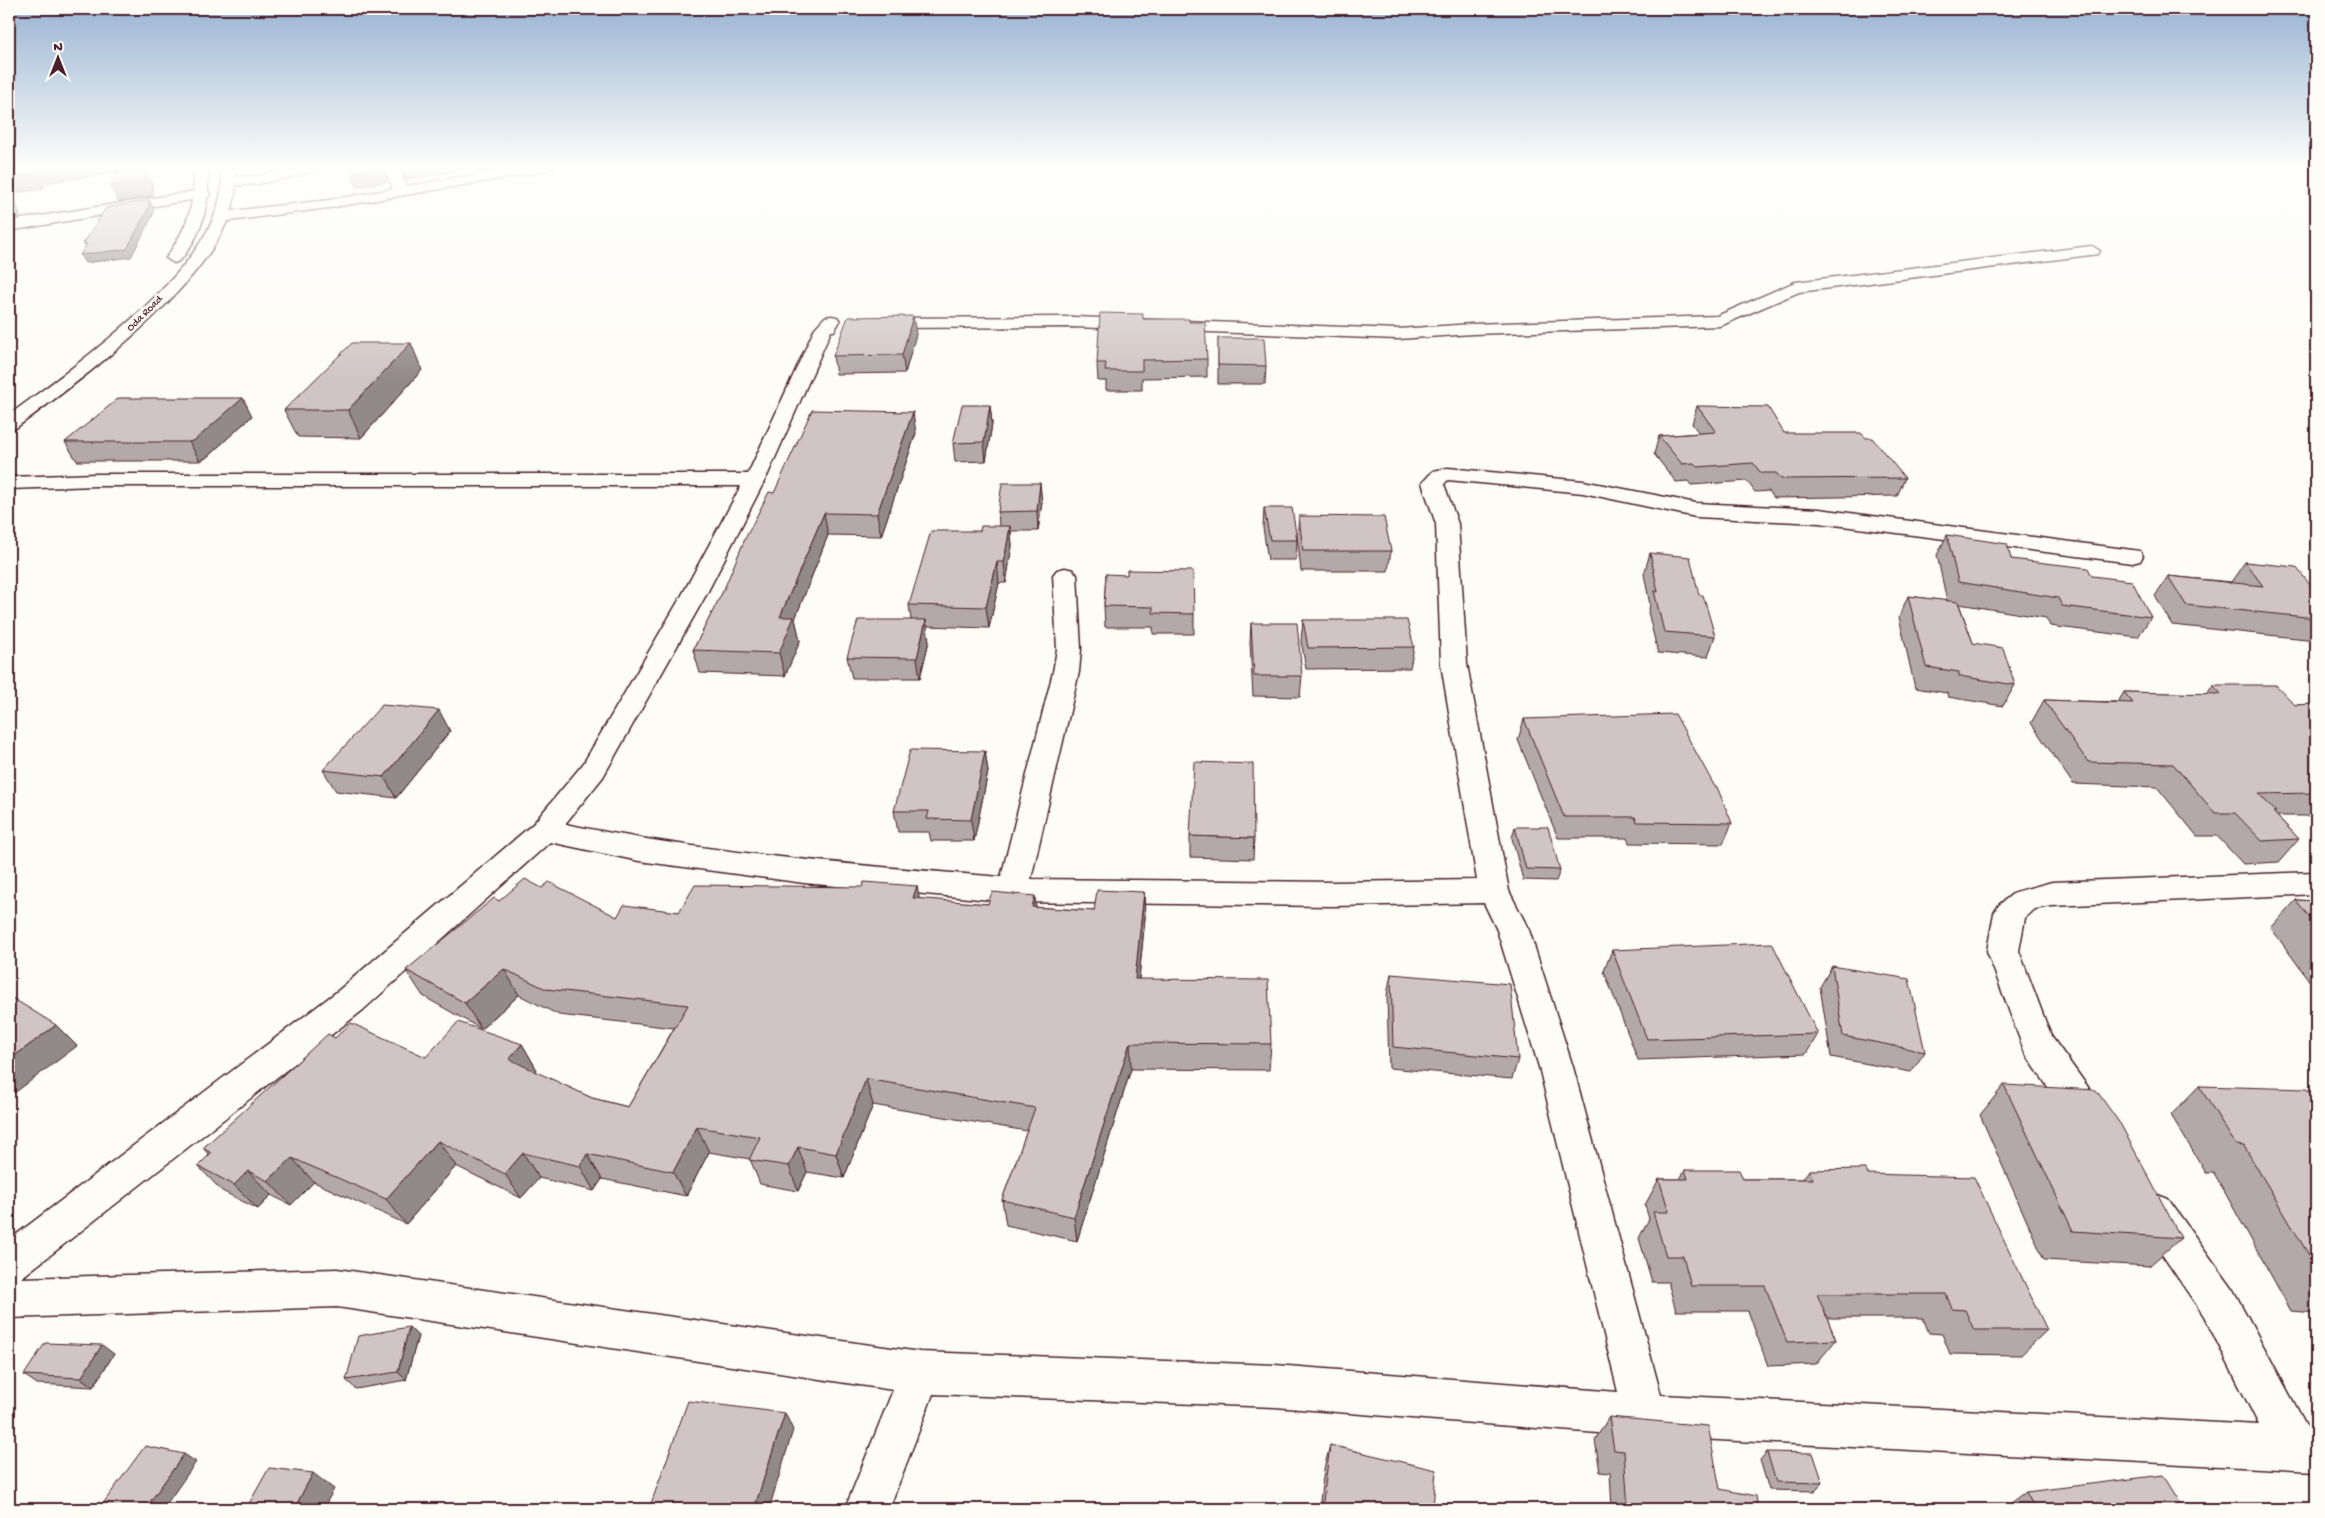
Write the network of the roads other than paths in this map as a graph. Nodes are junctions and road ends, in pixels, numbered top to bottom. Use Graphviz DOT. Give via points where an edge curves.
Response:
graph roads {
  1 [pos="189,238"];
  2 [pos="209,238"];
  3 [pos="2092,251"];
  4 [pos="166,268"];
  5 [pos="9,424"];
  6 [pos="755,480"];
  7 [pos="9,483"];
  8 [pos="2132,556"];
  9 [pos="1065,575"];
  10 [pos="544,830"];
  11 [pos="2316,883"];
  12 [pos="1013,890"];
  13 [pos="1494,891"];
  14 [pos="2111,1149"];
  15 [pos="2134,1182"];
  16 [pos="9,1264"];
  17 [pos="9,1298"];
  18 [pos="920,1373"];
  19 [pos="1645,1415"];
  20 [pos="2306,1449"];
  21 [pos="867,1509"];
  1 -- 4 [label="street"];
  2 -- 5 [label="street, Oda Road" via="201,252 134,328"];
  3 -- 6 [label="street" via="1794,287 1720,321 1398,334 1074,322 854,323 828,327 831,321 824,328"];
  6 -- 7 [label="street" via="96,480"];
  6 -- 10 [label="street" via="694,596 593,770"];
  8 -- 13 [label="street" via="1819,516 1696,510 1583,487 1440,475 1433,483 1446,524 1455,674"];
  9 -- 12 [label="street" via="1069,649 1066,672"];
  10 -- 12 [label="street" via="639,850 804,872"];
  10 -- 16 [label="street" via="351,1000"];
  11 -- 14 [label="street" via="2052,894 2026,900 2010,913 2003,952 2037,1043"];
  12 -- 13 [label="street" via="1334,894"];
  13 -- 19 [label="street" via="1513,930 1556,1066"];
  15 -- 20 [label="street" via="2218,1302"];
  17 -- 18 [label="street" via="337,1288"];
  18 -- 19 [label="street" via="1275,1386"];
  18 -- 21 [label="street"];
  19 -- 20 [label="street"];
}
